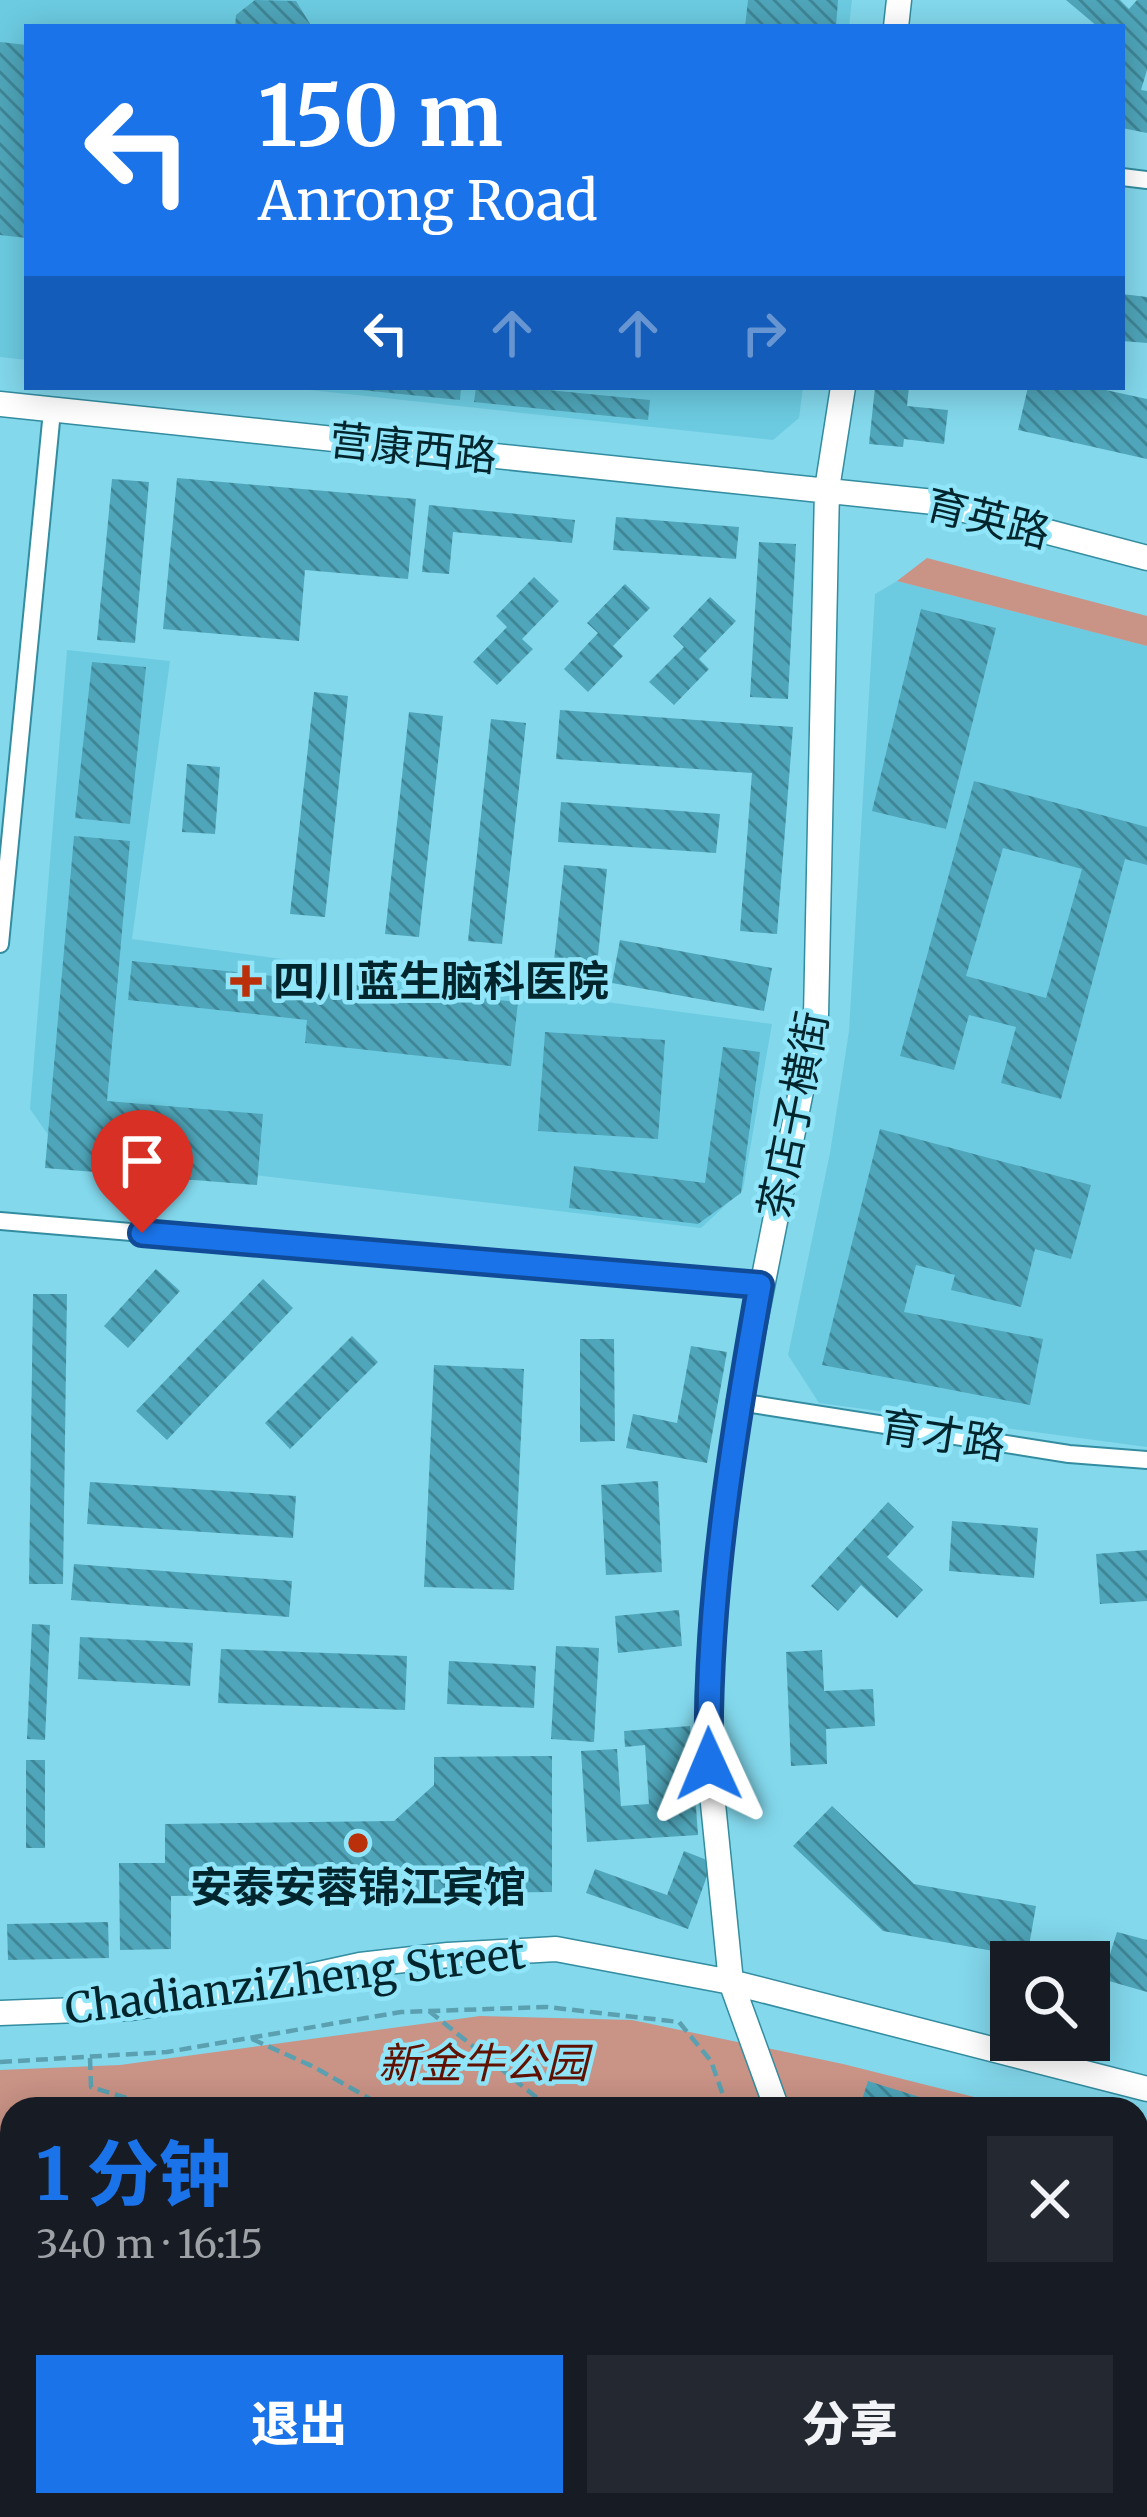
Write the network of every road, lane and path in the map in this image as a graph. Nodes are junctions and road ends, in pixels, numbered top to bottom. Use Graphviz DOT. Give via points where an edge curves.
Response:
graph roads {
  1 [pos="843,390"];
  2 [pos="0,404"];
  3 [pos="52,411"];
  4 [pos="827,488"];
  5 [pos="1147,558"];
  6 [pos="0,944"];
  7 [pos="0,1220"];
  8 [pos="760,1285"];
  9 [pos="739,1402"];
  10 [pos="1147,1460"];
  11 [pos="731,1982"];
  12 [pos="429,2011"];
  13 [pos="0,2013"];
  14 [pos="252,2039"];
  15 [pos="90,2058"];
  16 [pos="0,2062"];
  17 [pos="1147,2089"];
  18 [pos="125,2097"];
  19 [pos="367,2097"];
  20 [pos="536,2097"];
  21 [pos="724,2097"];
  22 [pos="773,2097"];
  1 -- 4 [label="street, 茶店子横街"];
  2 -- 3 [label="street, 营康西路"];
  3 -- 4 [label="street, 营康西路"];
  3 -- 6 [label="street"];
  4 -- 5 [label="street, 育英路" via="934,502"];
  4 -- 8 [label="street, 茶店子横街" via="816,1016"];
  7 -- 8 [label="street"];
  8 -- 9 [label="street, 茶店子横街"];
  9 -- 10 [label="street, 育才路"];
  9 -- 11 [label="street, 茶店子横街" via="708,1697"];
  11 -- 13 [label="street, ChadianziZheng Street" via="556,1949 360,1966 131,2008"];
  11 -- 17 [label="street, ChadianziZheng Street"];
  11 -- 22 [label="street, 茶店子横街"];
  12 -- 14 [label="path"];
  12 -- 20 [label="path"];
  12 -- 21 [label="path" via="547,2007 679,2022 710,2061"];
  14 -- 15 [label="path"];
  14 -- 19 [label="path"];
  15 -- 16 [label="path"];
  15 -- 18 [label="path" via="91,2086"];
}
